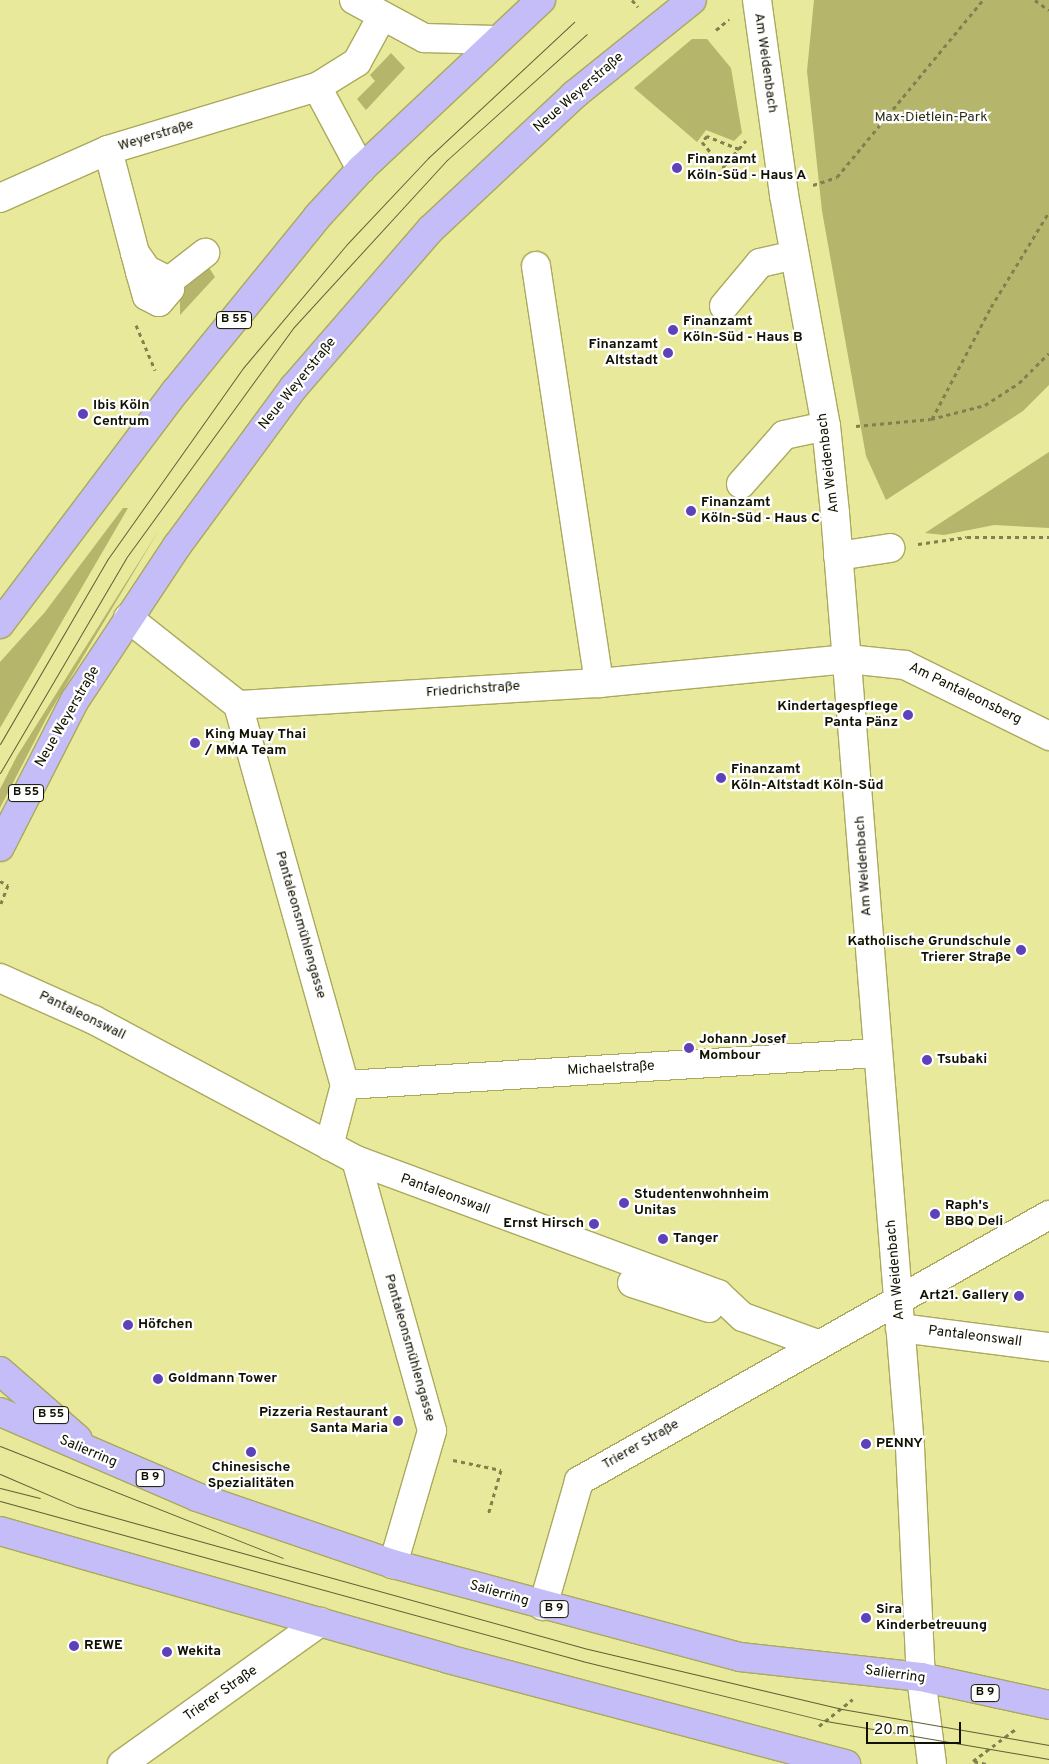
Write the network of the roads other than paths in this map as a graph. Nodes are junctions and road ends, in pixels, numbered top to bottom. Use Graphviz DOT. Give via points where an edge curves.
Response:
graph roads {
  1 [pos="354,0"];
  2 [pos="541,0"];
  3 [pos="692,0"];
  4 [pos="757,0"];
  5 [pos="382,18"];
  6 [pos="495,40"];
  7 [pos="317,87"];
  8 [pos="108,150"];
  9 [pos="361,168"];
  10 [pos="0,198"];
  11 [pos="205,253"];
  12 [pos="794,255"];
  13 [pos="536,266"];
  14 [pos="724,306"];
  15 [pos="826,427"];
  16 [pos="741,484"];
  17 [pos="890,548"];
  18 [pos="838,556"];
  19 [pos="128,618"];
  20 [pos="0,624"];
  21 [pos="848,659"];
  22 [pos="599,683"];
  23 [pos="238,705"];
  24 [pos="1049,736"];
  25 [pos="0,847"];
  26 [pos="0,978"];
  27 [pos="877,1053"];
  28 [pos="345,1086"];
  29 [pos="329,1146"];
  30 [pos="356,1160"];
  31 [pos="415,1184"];
  32 [pos="1049,1215"];
  33 [pos="509,1237"];
  34 [pos="632,1283"];
  35 [pos="898,1299"];
  36 [pos="743,1317"];
  37 [pos="900,1328"];
  38 [pos="817,1344"];
  39 [pos="1049,1347"];
  40 [pos="0,1371"];
  41 [pos="0,1412"];
  42 [pos="102,1459"];
  43 [pos="0,1531"];
  44 [pos="393,1564"];
  45 [pos="543,1606"];
  46 [pos="320,1622"];
  47 [pos="921,1678"];
  48 [pos="1049,1705"];
  49 [pos="836,1761"];
  50 [pos="122,1764"];
  51 [pos="932,1764"];
  1 -- 5 [label="street"];
  2 -- 6 [label="main road, B 55"];
  3 -- 19 [label="main road, Neue Weyerstraße / B 55" via="574,95 431,229 294,387"];
  4 -- 12 [label="street, Am Weidenbach"];
  5 -- 6 [label="street" via="424,38"];
  5 -- 7 [label="street, Weyerstraße" via="357,62"];
  6 -- 9 [label="main road, B 55"];
  7 -- 8 [label="street, Weyerstraße"];
  7 -- 9 [label="street"];
  8 -- 10 [label="street, Weyerstraße"];
  8 -- 11 [label="street" via="135,253 159,299"];
  9 -- 20 [label="main road, B 55" via="176,392"];
  12 -- 14 [label="street" via="760,263"];
  12 -- 15 [label="street, Am Weidenbach"];
  13 -- 22 [label="street"];
  15 -- 16 [label="street" via="784,435"];
  15 -- 18 [label="street, Am Weidenbach"];
  17 -- 18 [label="street"];
  18 -- 21 [label="street, Am Weidenbach"];
  19 -- 23 [label="street"];
  19 -- 25 [label="main road, Neue Weyerstraße / B 55" via="75,700"];
  21 -- 22 [label="street, Friedrichstraße"];
  21 -- 24 [label="street, Am Pantaleonsberg" via="905,664"];
  21 -- 27 [label="street, Am Weidenbach"];
  22 -- 23 [label="street, Friedrichstraße"];
  23 -- 28 [label="street, Pantaleonsmühlengasse"];
  26 -- 29 [label="street, Pantaleonswall" via="94,1020"];
  27 -- 28 [label="street, Michaelstraße"];
  27 -- 35 [label="street, Am Weidenbach"];
  28 -- 29 [label="street"];
  29 -- 30 [label="street, Pantaleonswall"];
  30 -- 31 [label="street, Pantaleonswall"];
  30 -- 44 [label="street, Pantaleonsmühlengasse" via="432,1431"];
  31 -- 33 [label="street" via="433,1210"];
  31 -- 36 [label="street, Pantaleonswall" via="718,1294"];
  32 -- 35 [label="street"];
  34 -- 36 [label="street"];
  35 -- 37 [label="street, Am Weidenbach"];
  35 -- 38 [label="street"];
  36 -- 38 [label="street, Pantaleonswall"];
  37 -- 39 [label="street, Pantaleonswall"];
  37 -- 47 [label="street, Am Weidenbach"];
  38 -- 45 [label="street, Trierer Straße" via="579,1481"];
  40 -- 42 [label="main road, B 55"];
  41 -- 42 [label="main road, Salierring / B 9"];
  42 -- 44 [label="main road, Salierring / B 9" via="225,1508"];
  43 -- 46 [label="main road"];
  44 -- 45 [label="main road, Salierring / B 9"];
  45 -- 47 [label="main road, Salierring / B 9" via="740,1657"];
  46 -- 49 [label="main road"];
  46 -- 50 [label="street, Trierer Straße"];
  47 -- 48 [label="main road, Salierring / B 9"];
  47 -- 51 [label="street, Am Weidenbach"];
}
